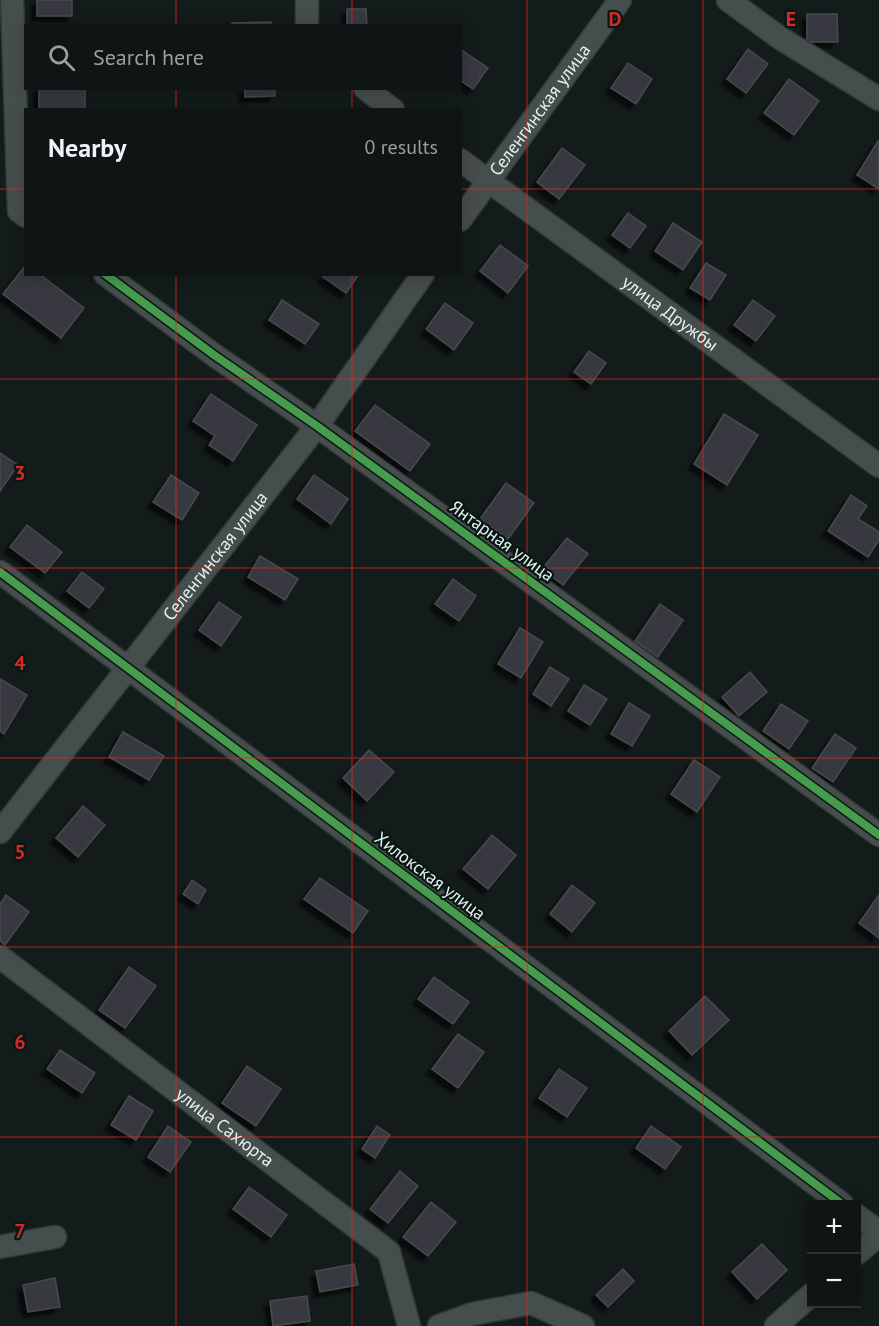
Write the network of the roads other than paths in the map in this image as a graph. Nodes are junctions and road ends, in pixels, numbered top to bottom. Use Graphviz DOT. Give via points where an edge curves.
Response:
graph roads {
  1 [pos="12,0"];
  2 [pos="307,0"];
  3 [pos="620,0"];
  4 [pos="728,0"];
  5 [pos="308,24"];
  6 [pos="368,90"];
  7 [pos="879,99"];
  8 [pos="390,108"];
  9 [pos="462,162"];
  10 [pos="488,181"];
  11 [pos="15,213"];
  12 [pos="462,217"];
  13 [pos="108,276"];
  14 [pos="422,276"];
  15 [pos="317,426"];
  16 [pos="879,466"];
  17 [pos="0,572"];
  18 [pos="130,668"];
  19 [pos="0,832"];
  20 [pos="879,835"];
  21 [pos="0,957"];
  22 [pos="837,1200"];
  23 [pos="861,1219"];
  24 [pos="879,1233"];
  25 [pos="55,1237"];
  26 [pos="0,1246"];
  27 [pos="861,1249"];
  28 [pos="807,1298"];
  29 [pos="409,1326"];
  30 [pos="439,1326"];
  31 [pos="583,1326"];
  32 [pos="776,1326"];
  1 -- 11 [label="street"];
  2 -- 5 [label="street"];
  3 -- 10 [label="street, Селенгинская улица"];
  4 -- 7 [label="street" via="780,38"];
  6 -- 8 [label="street"];
  9 -- 10 [label="street, улица Дружбы"];
  10 -- 12 [label="street, Селенгинская улица"];
  10 -- 16 [label="street, улица Дружбы"];
  13 -- 15 [label="street, Янтарная улица"];
  14 -- 15 [label="street, Селенгинская улица"];
  15 -- 18 [label="street, Селенгинская улица"];
  15 -- 20 [label="street, Янтарная улица"];
  17 -- 18 [label="street, Хилокская улица"];
  18 -- 19 [label="street, Селенгинская улица"];
  18 -- 22 [label="street, Хилокская улица"];
  21 -- 29 [label="street, улица Сахюрта" via="389,1252"];
  23 -- 24 [label="street"];
  24 -- 27 [label="street"];
  25 -- 26 [label="street"];
  28 -- 32 [label="street"];
  30 -- 31 [label="street" via="472,1314 531,1303"];
}
